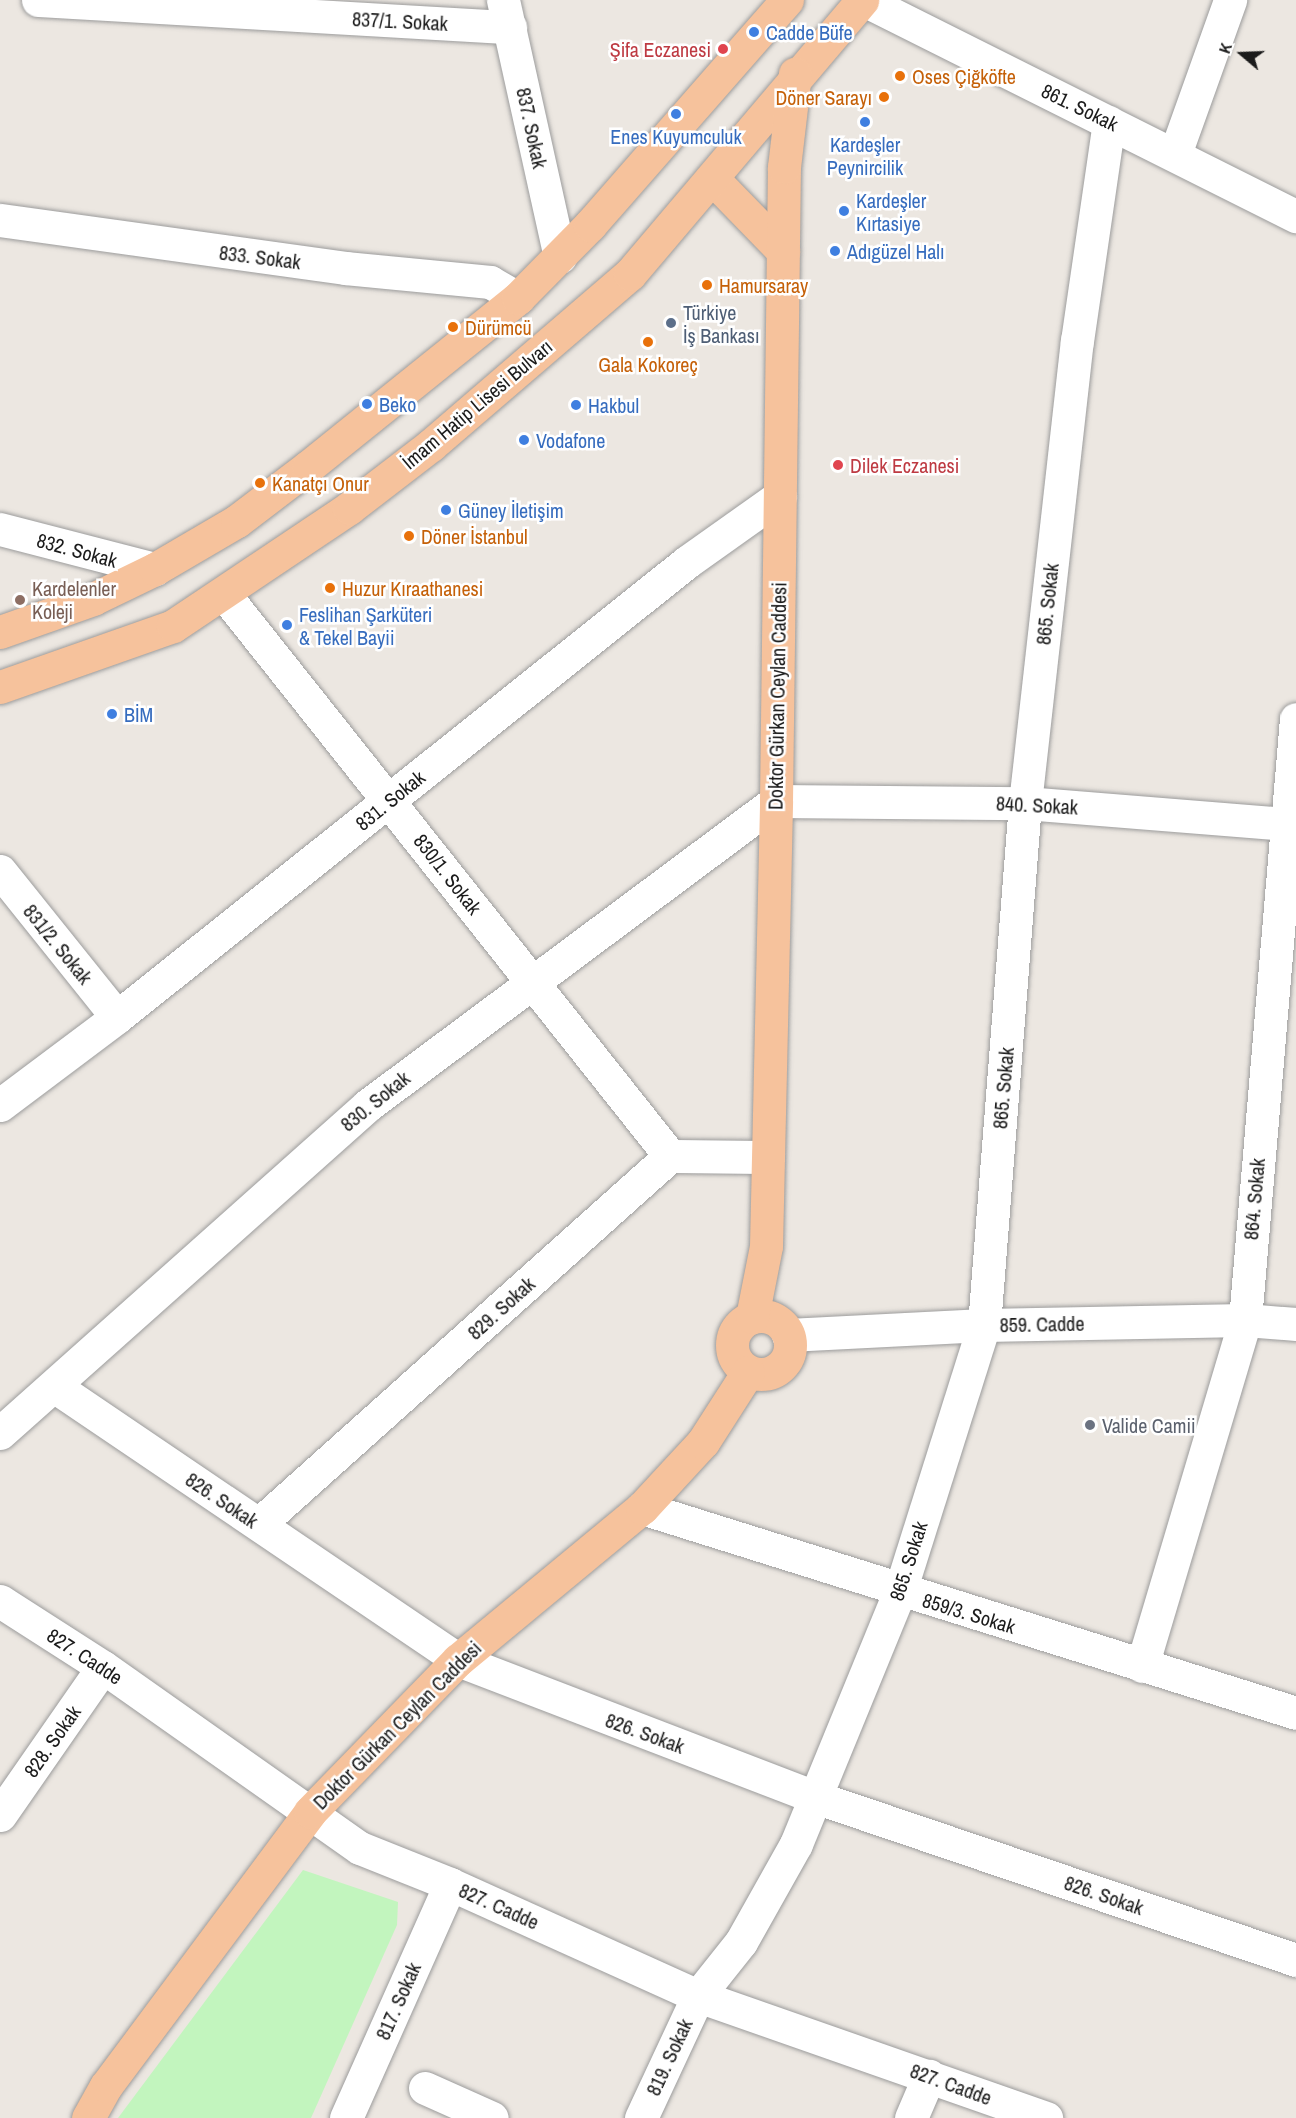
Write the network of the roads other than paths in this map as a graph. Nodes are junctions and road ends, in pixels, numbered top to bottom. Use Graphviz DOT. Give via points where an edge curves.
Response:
graph roads {
  1 [pos="38,0"];
  2 [pos="787,0"];
  3 [pos="863,0"];
  4 [pos="1230,0"];
  5 [pos="507,13"];
  6 [pos="795,74"];
  7 [pos="1109,122"];
  8 [pos="1175,154"];
  9 [pos="712,178"];
  10 [pos="1296,216"];
  11 [pos="0,220"];
  12 [pos="783,251"];
  13 [pos="560,257"];
  14 [pos="518,298"];
  15 [pos="780,496"];
  16 [pos="0,529"];
  17 [pos="155,569"];
  18 [pos="224,594"];
  19 [pos="0,632"];
  20 [pos="0,687"];
  21 [pos="1296,719"];
  22 [pos="390,801"];
  23 [pos="776,801"];
  24 [pos="1025,802"];
  25 [pos="1290,825"];
  26 [pos="0,871"];
  27 [pos="532,981"];
  28 [pos="117,1017"];
  29 [pos="0,1105"];
  30 [pos="670,1156"];
  31 [pos="768,1157"];
  32 [pos="752,1317"];
  33 [pos="1245,1320"];
  34 [pos="1296,1324"];
  35 [pos="984,1325"];
  36 [pos="788,1335"];
  37 [pos="748,1372"];
  38 [pos="54,1386"];
  39 [pos="0,1433"];
  40 [pos="642,1508"];
  41 [pos="259,1524"];
  42 [pos="900,1591"];
  43 [pos="0,1601"];
  44 [pos="458,1660"];
  45 [pos="1142,1666"];
  46 [pos="103,1667"];
  47 [pos="1296,1713"];
  48 [pos="815,1797"];
  49 [pos="310,1812"];
  50 [pos="0,1815"];
  51 [pos="450,1884"];
  52 [pos="1296,1960"];
  53 [pos="698,1996"];
  54 [pos="929,2076"];
  55 [pos="425,2088"];
  56 [pos="88,2118"];
  57 [pos="346,2118"];
  58 [pos="492,2118"];
  59 [pos="641,2118"];
  60 [pos="911,2118"];
  61 [pos="1046,2118"];
  1 -- 5 [label="street, 837/1. Sokak"];
  2 -- 13 [label="main road" via="703,100"];
  3 -- 6 [label="main road, İmam Hatip Lisesi Bulvarı"];
  3 -- 7 [label="street, 861. Sokak"];
  4 -- 8 [label="street"];
  5 -- 13 [label="street, 837. Sokak"];
  6 -- 9 [label="main road, İmam Hatip Lisesi Bulvarı"];
  6 -- 12 [label="main road, Doktor Gürkan Ceylan Caddesi" via="786,128"];
  7 -- 8 [label="street, 861. Sokak"];
  7 -- 24 [label="street, 865. Sokak" via="1077,341"];
  8 -- 10 [label="street, 861. Sokak"];
  9 -- 12 [label="main road"];
  9 -- 18 [label="main road, İmam Hatip Lisesi Bulvarı" via="630,274 504,385 349,508"];
  11 -- 14 [label="street, 833. Sokak" via="310,263 490,282"];
  12 -- 15 [label="main road, Doktor Gürkan Ceylan Caddesi"];
  13 -- 14 [label="main road"];
  14 -- 17 [label="main road" via="237,520"];
  15 -- 22 [label="street, 831. Sokak" via="687,562"];
  15 -- 23 [label="main road, Doktor Gürkan Ceylan Caddesi"];
  16 -- 17 [label="street, 832. Sokak"];
  17 -- 19 [label="main road" via="93,599"];
  18 -- 20 [label="main road, İmam Hatip Lisesi Bulvarı" via="173,626 125,646"];
  18 -- 22 [label="street, 830/1. Sokak"];
  21 -- 25 [label="street, 864. Sokak"];
  22 -- 27 [label="street, 830/1. Sokak"];
  22 -- 28 [label="street, 831. Sokak"];
  23 -- 24 [label="street, 840. Sokak"];
  23 -- 27 [label="street, 830. Sokak"];
  23 -- 31 [label="main road, Doktor Gürkan Ceylan Caddesi"];
  24 -- 25 [label="street, 840. Sokak"];
  24 -- 35 [label="street, 865. Sokak"];
  25 -- 33 [label="street, 864. Sokak"];
  26 -- 28 [label="street, 831/2. Sokak"];
  27 -- 30 [label="street, 830/1. Sokak"];
  27 -- 38 [label="street, 830. Sokak" via="368,1105"];
  28 -- 29 [label="street, 831. Sokak"];
  30 -- 31 [label="street"];
  30 -- 41 [label="street, 829. Sokak"];
  31 -- 32 [label="main road, Doktor Gürkan Ceylan Caddesi" via="766,1246"];
  32 -- 36 [label="main road" via="777,1321"];
  32 -- 37 [label="main road" via="736,1329 732,1338 734,1358"];
  33 -- 34 [label="street, 859. Cadde"];
  33 -- 35 [label="street, 859. Cadde"];
  33 -- 45 [label="street, 864. Sokak"];
  35 -- 36 [label="street, 859. Cadde"];
  35 -- 42 [label="street, 865. Sokak"];
  36 -- 37 [label="main road" via="789,1354 784,1363 767,1374"];
  37 -- 40 [label="main road, Doktor Gürkan Ceylan Caddesi" via="703,1442"];
  38 -- 39 [label="street, 830. Sokak"];
  38 -- 41 [label="street, 826. Sokak"];
  40 -- 42 [label="street, 859/3. Sokak"];
  40 -- 44 [label="main road, Doktor Gürkan Ceylan Caddesi"];
  41 -- 44 [label="street, 826. Sokak"];
  42 -- 45 [label="street, 859/3. Sokak"];
  42 -- 48 [label="street, 865. Sokak"];
  43 -- 46 [label="street, 827. Cadde"];
  44 -- 48 [label="street, 826. Sokak"];
  44 -- 49 [label="main road, Doktor Gürkan Ceylan Caddesi"];
  45 -- 47 [label="street, 859/3. Sokak"];
  46 -- 49 [label="street, 827. Cadde"];
  46 -- 50 [label="street, 828. Sokak"];
  48 -- 52 [label="street, 826. Sokak"];
  48 -- 53 [label="street, 865. Sokak" via="796,1844 741,1942"];
  49 -- 51 [label="street, 827. Cadde" via="360,1848"];
  49 -- 56 [label="main road, Doktor Gürkan Ceylan Caddesi" via="106,2086"];
  51 -- 53 [label="street, 827. Cadde"];
  51 -- 57 [label="street, 817. Sokak"];
  53 -- 54 [label="street, 827. Cadde"];
  53 -- 59 [label="street, 819. Sokak"];
  54 -- 60 [label="street"];
  54 -- 61 [label="street, 827. Cadde"];
  55 -- 58 [label="street"];
}
